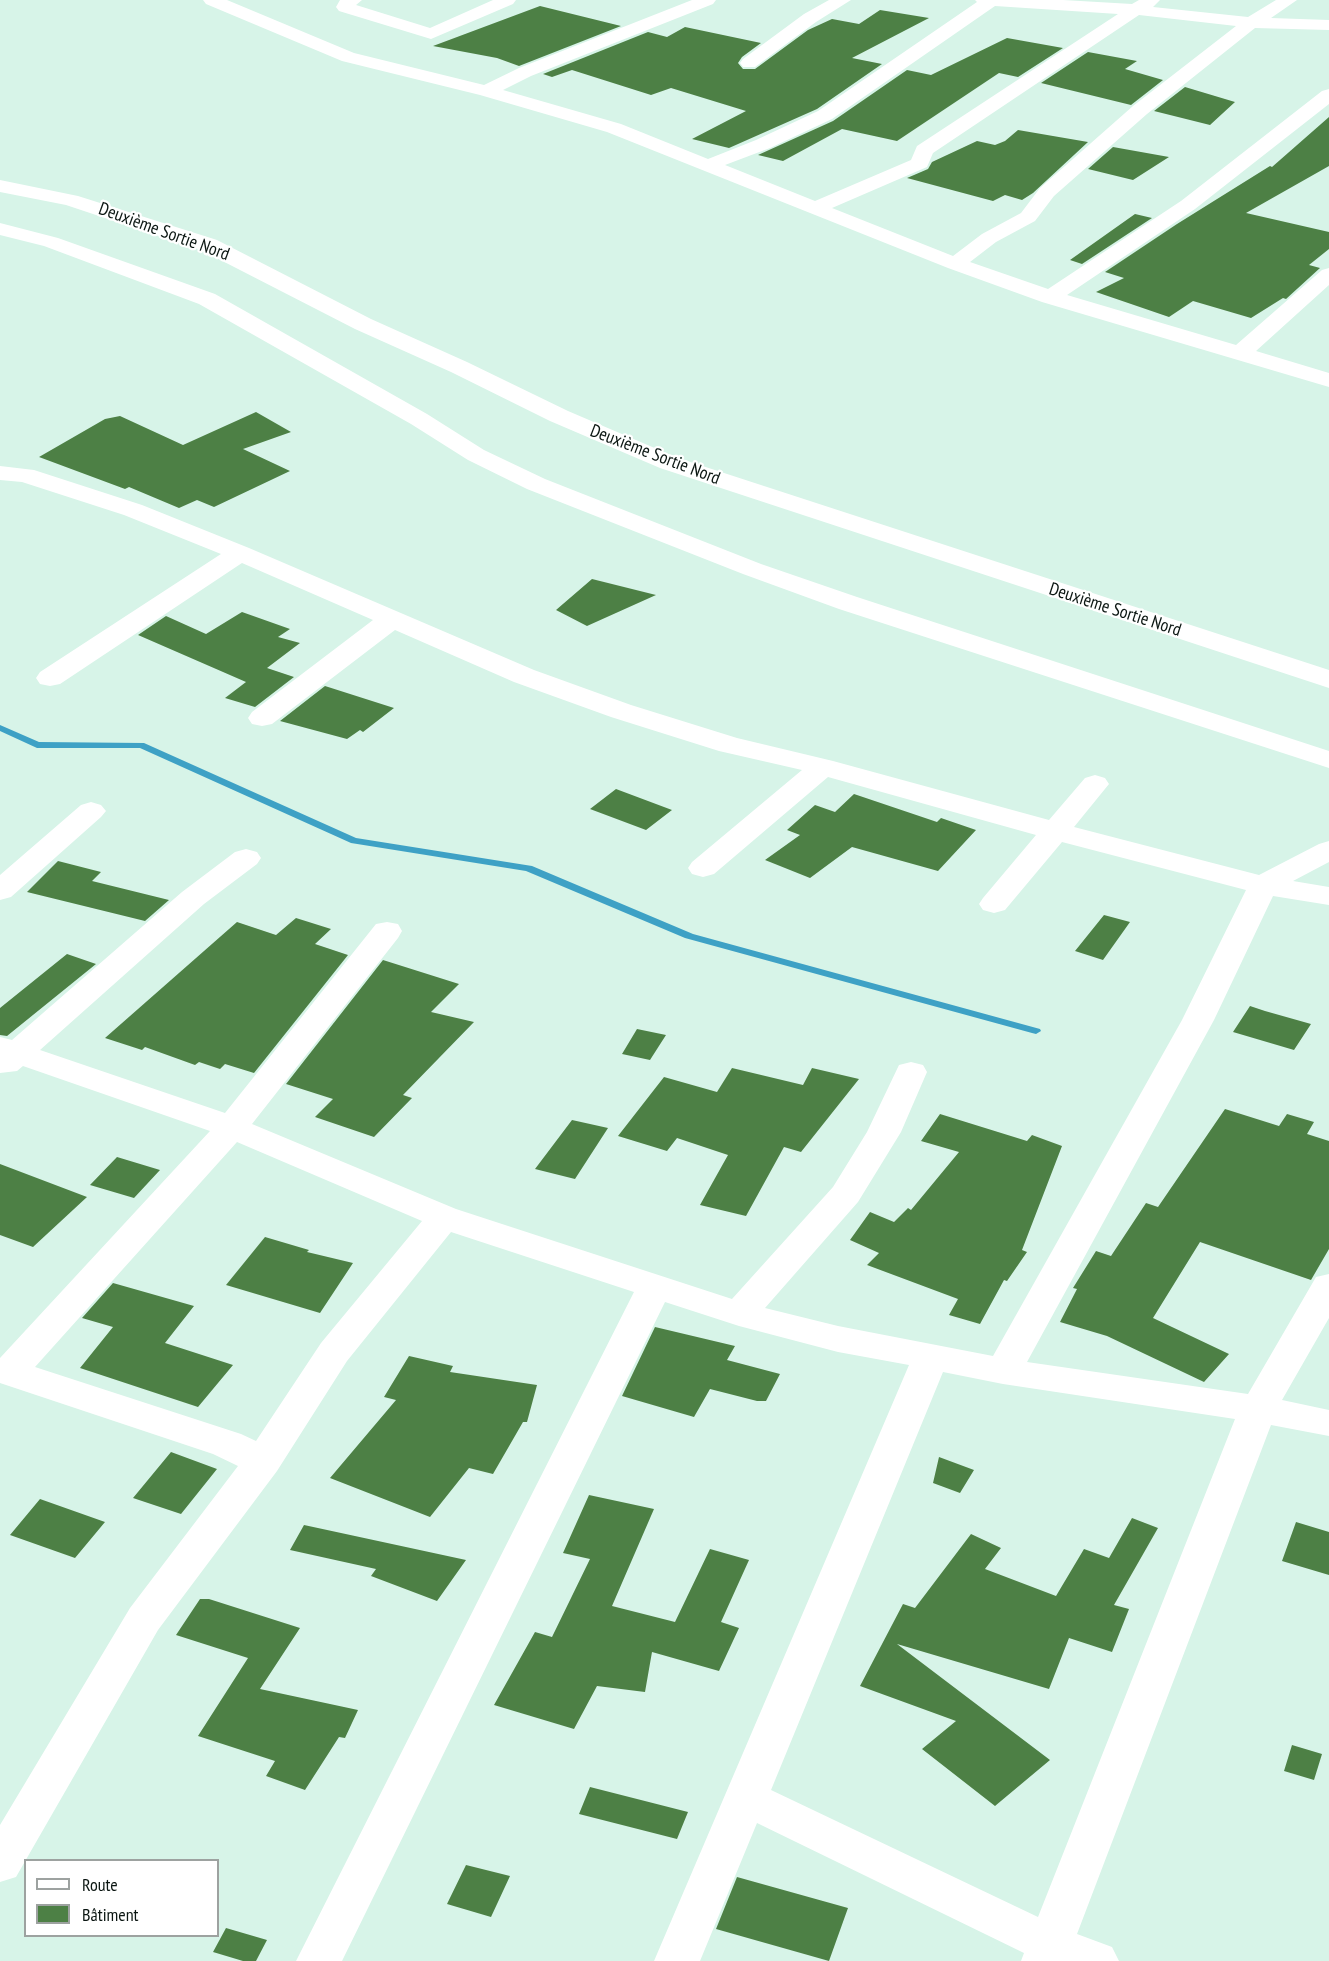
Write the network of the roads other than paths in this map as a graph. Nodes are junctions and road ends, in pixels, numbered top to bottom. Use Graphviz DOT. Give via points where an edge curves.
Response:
graph roads {
  1 [pos="212,0"];
  2 [pos="353,0"];
  3 [pos="507,0"];
  4 [pos="707,0"];
  5 [pos="842,0"];
  6 [pos="984,0"];
  7 [pos="992,0"];
  8 [pos="1288,0"];
  9 [pos="1144,5"];
  10 [pos="382,19"];
  11 [pos="1251,23"];
  12 [pos="1329,25"];
  13 [pos="306,41"];
  14 [pos="749,63"];
  15 [pos="486,91"];
  16 [pos="1329,95"];
  17 [pos="709,165"];
  18 [pos="0,186"];
  19 [pos="813,209"];
  20 [pos="0,229"];
  21 [pos="955,264"];
  22 [pos="1329,274"];
  23 [pos="1050,297"];
  24 [pos="1240,354"];
  25 [pos="1329,380"];
  26 [pos="0,473"];
  27 [pos="240,553"];
  28 [pos="393,618"];
  29 [pos="50,678"];
  30 [pos="1329,679"];
  31 [pos="262,718"];
  32 [pos="1329,760"];
  33 [pos="823,767"];
  34 [pos="1095,784"];
  35 [pos="91,811"];
  36 [pos="1055,831"];
  37 [pos="1329,850"];
  38 [pos="246,858"];
  39 [pos="703,868"];
  40 [pos="1263,885"];
  41 [pos="0,891"];
  42 [pos="1329,897"];
  43 [pos="994,904"];
  44 [pos="387,931"];
  45 [pos="5,1056"];
  46 [pos="911,1072"];
  47 [pos="231,1128"];
  48 [pos="444,1217"];
  49 [pos="655,1285"];
  50 [pos="1329,1286"];
  51 [pos="739,1314"];
  52 [pos="931,1357"];
  53 [pos="1003,1371"];
  54 [pos="1258,1409"];
  55 [pos="1329,1423"];
  56 [pos="263,1461"];
  57 [pos="746,1798"];
  58 [pos="0,1864"];
  59 [pos="1047,1953"];
  60 [pos="319,1961"];
  61 [pos="677,1961"];
  62 [pos="1096,1961"];
  1 -- 13 [label="street"];
  2 -- 10 [label="street" via="345,7"];
  3 -- 10 [label="street" via="437,34 425,34"];
  4 -- 15 [label="street"];
  5 -- 14 [label="street" via="810,18"];
  6 -- 7 [label="street"];
  7 -- 9 [label="street"];
  7 -- 17 [label="street" via="825,115"];
  8 -- 11 [label="street"];
  9 -- 11 [label="street"];
  9 -- 19 [label="street" via="924,150 920,163"];
  10 -- 13 [label="street"];
  11 -- 12 [label="street"];
  11 -- 21 [label="street" via="1140,110 1047,192 1028,217 989,238"];
  13 -- 15 [label="street" via="390,68"];
  15 -- 17 [label="street" via="614,128"];
  16 -- 23 [label="street" via="1188,205"];
  17 -- 19 [label="street"];
  18 -- 30 [label="main road, Deuxième Sortie Nord" via="90,205 209,245 363,324 669,463"];
  19 -- 21 [label="street"];
  20 -- 32 [label="street" via="51,242 207,298 476,455 536,484 848,603"];
  21 -- 23 [label="street"];
  22 -- 24 [label="street"];
  23 -- 24 [label="street"];
  24 -- 25 [label="street"];
  26 -- 27 [label="street" via="25,476 133,510"];
  27 -- 28 [label="street"];
  27 -- 29 [label="street"];
  28 -- 31 [label="street"];
  28 -- 33 [label="street" via="524,676 621,711 729,745"];
  33 -- 36 [label="street"];
  33 -- 39 [label="street"];
  34 -- 36 [label="street"];
  35 -- 41 [label="street"];
  36 -- 40 [label="street"];
  36 -- 43 [label="street"];
  37 -- 40 [label="street"];
  38 -- 45 [label="street"];
  40 -- 42 [label="street"];
  40 -- 53 [label="street" via="1198,1020"];
  44 -- 47 [label="street"];
  45 -- 47 [label="street"];
  46 -- 51 [label="street" via="884,1132 846,1194"];
  47 -- 48 [label="street"];
  47 -- 56 [label="street" via="9,1372 227,1444"];
  48 -- 49 [label="street"];
  48 -- 56 [label="street" via="334,1352"];
  49 -- 51 [label="street"];
  49 -- 60 [label="street"];
  50 -- 54 [label="street"];
  51 -- 52 [label="street"];
  52 -- 53 [label="street"];
  52 -- 57 [label="street"];
  53 -- 54 [label="street"];
  54 -- 55 [label="street"];
  54 -- 59 [label="street"];
  56 -- 58 [label="street" via="144,1620"];
  57 -- 59 [label="street"];
  57 -- 61 [label="street"];
  59 -- 62 [label="street"];
}
